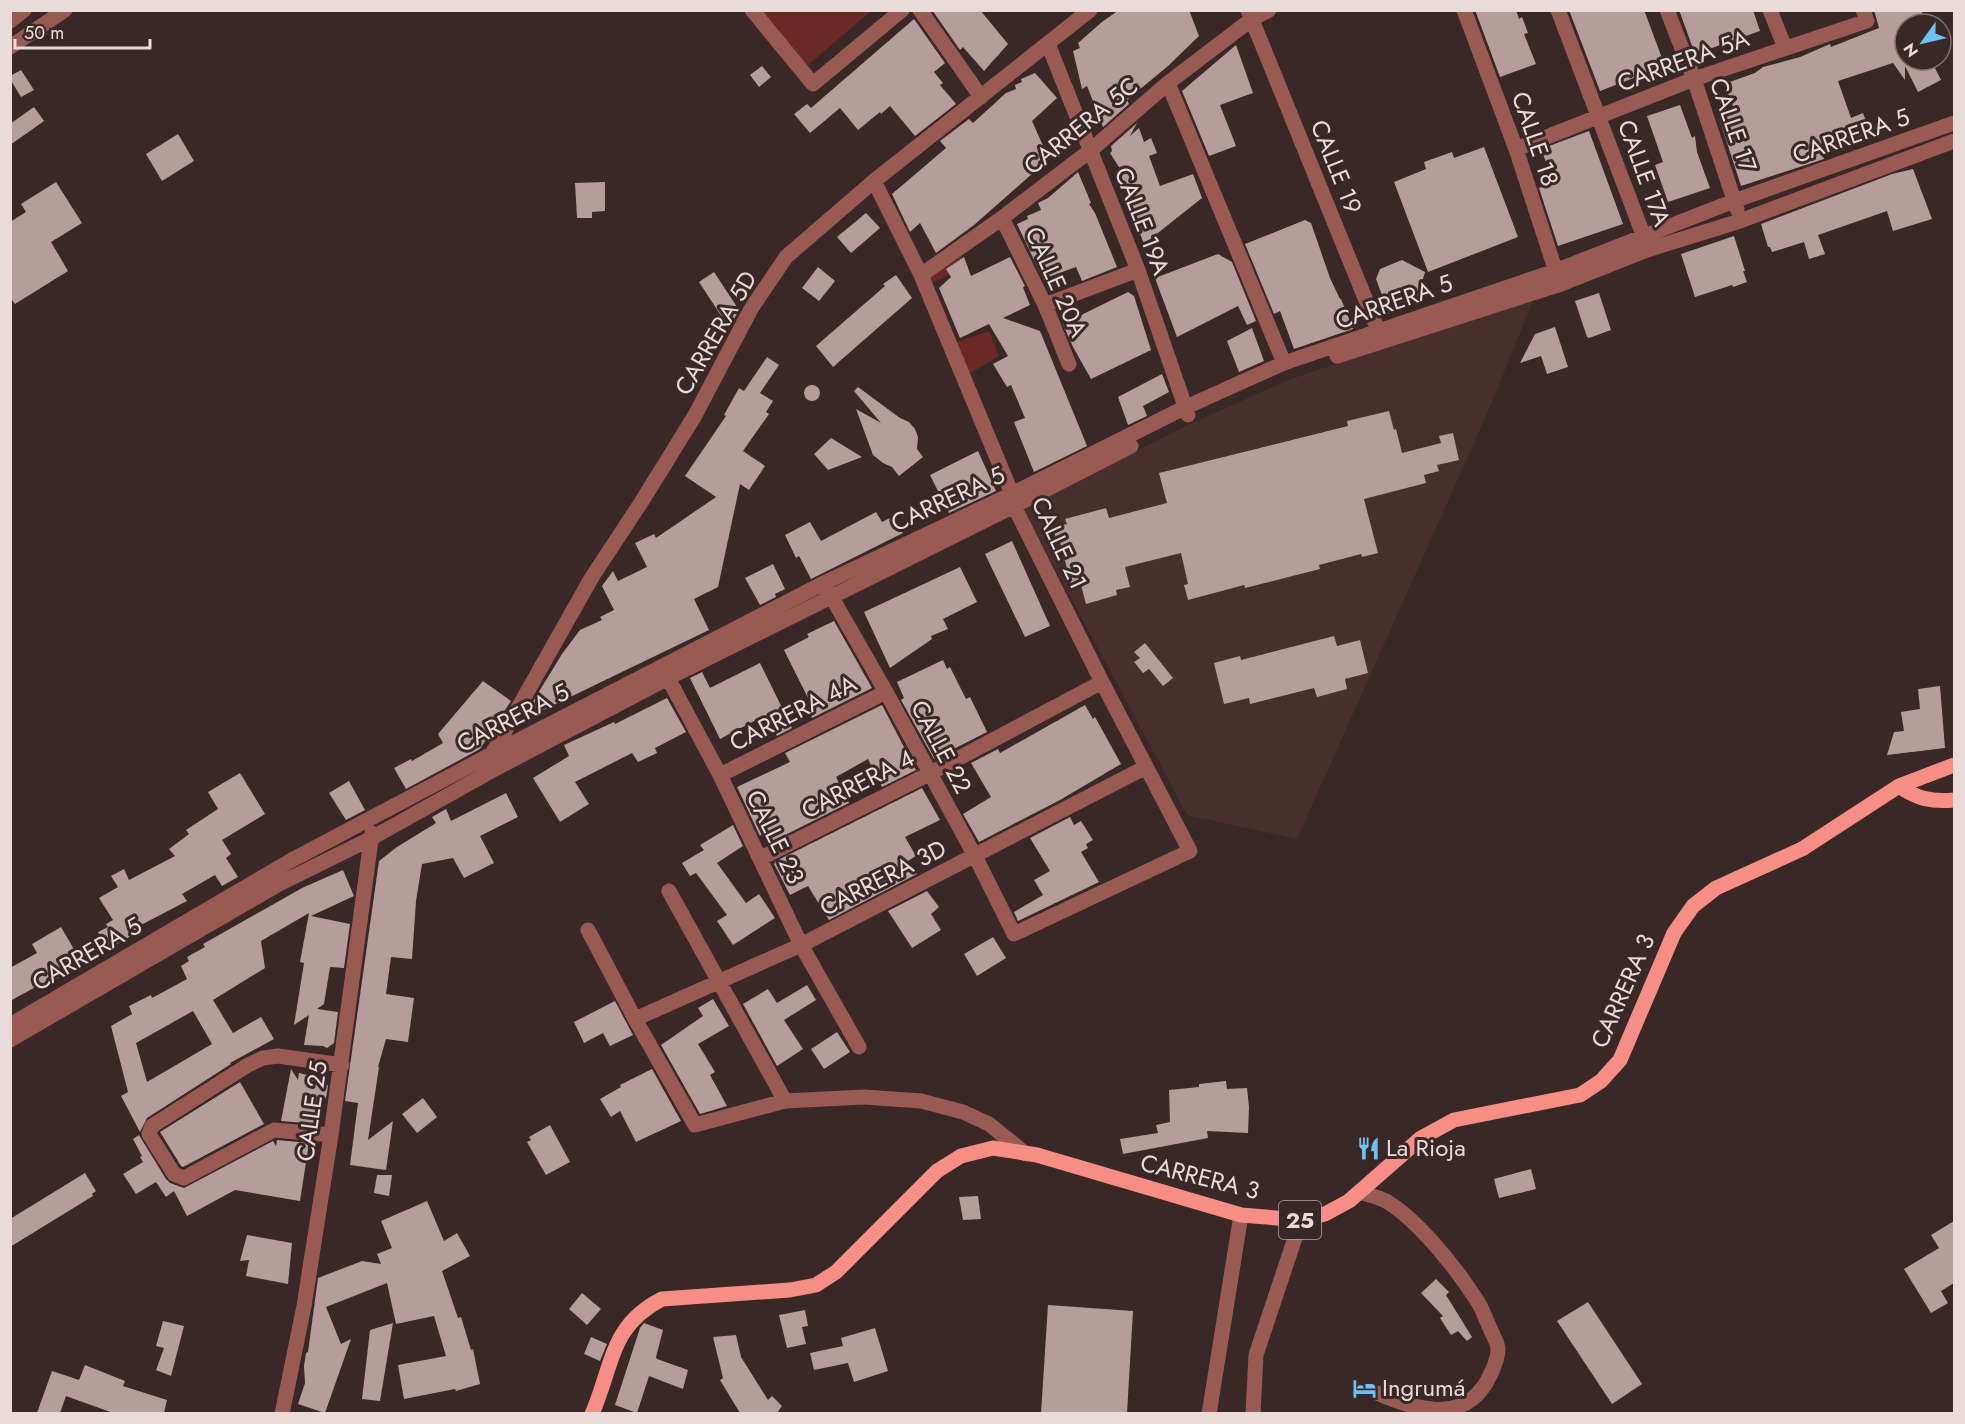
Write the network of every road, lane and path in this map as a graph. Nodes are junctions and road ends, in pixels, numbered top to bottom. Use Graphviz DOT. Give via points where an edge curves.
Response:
graph roads {
  1 [pos="24,10"];
  2 [pos="65,10"];
  3 [pos="752,10"];
  4 [pos="902,10"];
  5 [pos="920,10"];
  6 [pos="1090,10"];
  7 [pos="1269,10"];
  8 [pos="1464,10"];
  9 [pos="1558,10"];
  10 [pos="1667,10"];
  11 [pos="1770,10"];
  12 [pos="1250,15"];
  13 [pos="1865,16"];
  14 [pos="10,21"];
  15 [pos="1048,44"];
  16 [pos="10,48"];
  17 [pos="1785,48"];
  18 [pos="1694,79"];
  19 [pos="1168,83"];
  20 [pos="981,97"];
  21 [pos="1599,116"];
  22 [pos="1954,123"];
  23 [pos="1954,141"];
  24 [pos="1516,149"];
  25 [pos="1091,150"];
  26 [pos="874,181"];
  27 [pos="1734,201"];
  28 [pos="1002,218"];
  29 [pos="1740,221"];
  30 [pos="1646,243"];
  31 [pos="1138,270"];
  32 [pos="921,274"];
  33 [pos="1558,278"];
  34 [pos="1045,305"];
  35 [pos="1378,336"];
  36 [pos="1284,363"];
  37 [pos="1068,364"];
  38 [pos="1186,411"];
  39 [pos="1013,500"];
  40 [pos="827,590"];
  41 [pos="668,678"];
  42 [pos="1102,682"];
  43 [pos="886,692"];
  44 [pos="493,761"];
  45 [pos="1954,765"];
  46 [pos="1146,767"];
  47 [pos="929,774"];
  48 [pos="720,775"];
  49 [pos="1899,786"];
  50 [pos="1954,800"];
  51 [pos="377,815"];
  52 [pos="370,839"];
  53 [pos="975,856"];
  54 [pos="761,858"];
  55 [pos="669,891"];
  56 [pos="588,930"];
  57 [pos="1014,934"];
  58 [pos="801,945"];
  59 [pos="718,981"];
  60 [pos="635,1019"];
  61 [pos="10,1025"];
  62 [pos="10,1040"];
  63 [pos="859,1047"];
  64 [pos="342,1065"];
  65 [pos="785,1101"];
  66 [pos="331,1135"];
  67 [pos="1026,1154"];
  68 [pos="1360,1192"];
  69 [pos="1241,1215"];
  70 [pos="1301,1220"];
  71 [pos="1377,1393"];
  72 [pos="282,1413"];
  73 [pos="592,1413"];
  74 [pos="1209,1413"];
  75 [pos="1253,1413"];
  1 -- 14 [label="street"];
  2 -- 16 [label="street"];
  3 -- 4 [label="street" via="813,84"];
  5 -- 20 [label="street"];
  6 -- 15 [label="street, CARRERA 5D"];
  7 -- 12 [label="street, CARRERA 5C"];
  8 -- 24 [label="street, CALLE 18"];
  9 -- 21 [label="street, CALLE 17A"];
  10 -- 18 [label="street, CALLE 17"];
  11 -- 17 [label="street"];
  12 -- 19 [label="street, CARRERA 5C"];
  12 -- 35 [label="street, CALLE 19"];
  13 -- 17 [label="street, CARRERA 5A"];
  15 -- 20 [label="street, CARRERA 5D"];
  15 -- 25 [label="street, CALLE 19A"];
  17 -- 18 [label="street, CARRERA 5A"];
  18 -- 21 [label="street, CARRERA 5A"];
  18 -- 27 [label="street, CALLE 17"];
  19 -- 25 [label="street, CARRERA 5C"];
  19 -- 36 [label="street"];
  20 -- 26 [label="street, CARRERA 5D"];
  21 -- 24 [label="street, CARRERA 5A"];
  21 -- 30 [label="street, CALLE 17A"];
  22 -- 27 [label="street, CARRERA 5"];
  23 -- 29 [label="street, CARRERA 5"];
  24 -- 33 [label="street, CALLE 18"];
  25 -- 28 [label="street, CARRERA 5C"];
  25 -- 31 [label="street, CALLE 19A"];
  26 -- 32 [label="street, CALLE 21"];
  26 -- 44 [label="street, CARRERA 5D" via="786,257 751,309 694,417 592,577"];
  27 -- 29 [label="street, CALLE 17"];
  27 -- 30 [label="street, CARRERA 5"];
  28 -- 32 [label="street, CARRERA 5C"];
  28 -- 34 [label="street, CALLE 20A"];
  29 -- 30 [label="street, CARRERA 5"];
  30 -- 33 [label="street, CARRERA 5"];
  31 -- 34 [label="street"];
  31 -- 38 [label="street, CALLE 19A"];
  32 -- 39 [label="street, CALLE 21"];
  33 -- 35 [label="street, CARRERA 5"];
  34 -- 37 [label="street, CALLE 20A"];
  35 -- 36 [label="street, CARRERA 5"];
  35 -- 38 [label="street, CARRERA 5"];
  36 -- 38 [label="street, CARRERA 5"];
  38 -- 39 [label="street, CARRERA 5"];
  39 -- 40 [label="street, CARRERA 5"];
  39 -- 42 [label="street, CALLE 21"];
  40 -- 41 [label="street, CARRERA 5"];
  40 -- 43 [label="street, CALLE 22"];
  40 -- 44 [label="street, CARRERA 5"];
  41 -- 44 [label="street, CARRERA 5"];
  41 -- 48 [label="street, CALLE 23"];
  42 -- 46 [label="street, CALLE 21"];
  42 -- 47 [label="street, CARRERA 4"];
  43 -- 47 [label="street, CALLE 22"];
  43 -- 48 [label="street, CARRERA 4A"];
  44 -- 51 [label="street, CARRERA 5"];
  44 -- 52 [label="street, CARRERA 5"];
  45 -- 49 [label="main road, CARRERA 3 / 25"];
  46 -- 53 [label="street, CARRERA 3D"];
  46 -- 57 [label="street, CALLE 21" via="1190,851"];
  47 -- 53 [label="street, CALLE 22"];
  47 -- 54 [label="street, CARRERA 4"];
  48 -- 54 [label="street, CALLE 23"];
  49 -- 50 [label="main road" via="1922,799"];
  49 -- 68 [label="main road, CARRERA 3 / 25" via="1802,849 1716,888 1693,906 1674,933 1620,1060 1601,1081 1580,1095 1454,1120 1421,1138"];
  51 -- 52 [label="street, CALLE 25"];
  51 -- 61 [label="street, CARRERA 5" via="290,861"];
  52 -- 62 [label="street, CARRERA 5" via="279,884"];
  52 -- 64 [label="street, CALLE 25"];
  53 -- 57 [label="street, CALLE 22"];
  53 -- 58 [label="street, CARRERA 3D"];
  54 -- 58 [label="street, CALLE 23"];
  55 -- 59 [label="street"];
  56 -- 60 [label="street"];
  58 -- 59 [label="street, CARRERA 3D"];
  58 -- 63 [label="street, CALLE 23"];
  59 -- 60 [label="street, CARRERA 3D"];
  59 -- 65 [label="street"];
  60 -- 65 [label="street" via="695,1125"];
  64 -- 66 [label="street, CALLE 25"];
  64 -- 66 [label="street" via="278,1056 263,1058 152,1126 149,1134 174,1174 184,1178 274,1130"];
  65 -- 67 [label="street" via="864,1097 921,1101 963,1112 989,1124"];
  66 -- 72 [label="street, CALLE 25" via="304,1306"];
  67 -- 69 [label="main road, CARRERA 3 / 25"];
  67 -- 73 [label="main road, CARRERA 3 / 25" via="993,1148 962,1155 937,1171 836,1272 816,1285 662,1299 645,1307 616,1344"];
  68 -- 70 [label="main road, CARRERA 3 / 25" via="1326,1214"];
  68 -- 71 [label="street" via="1385,1200 1440,1251 1477,1300 1498,1348 1484,1388 1471,1403 1458,1410 1438,1413 1409,1407"];
  69 -- 70 [label="main road, CARRERA 3 / 25"];
  69 -- 74 [label="street"];
  70 -- 75 [label="street" via="1256,1355"];
}
